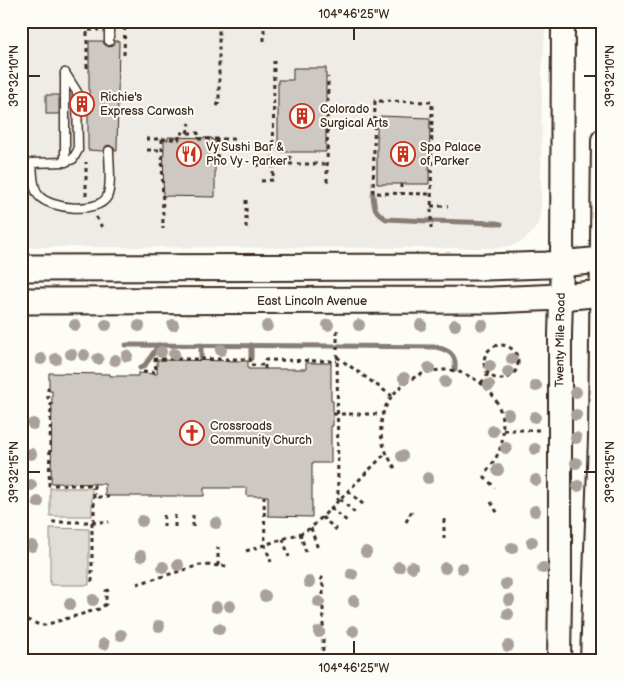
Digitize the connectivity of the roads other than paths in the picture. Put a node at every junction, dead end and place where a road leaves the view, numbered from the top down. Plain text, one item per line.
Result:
1 (109, 21) edge
2 (563, 21) edge
3 (109, 41) dead end
4 (603, 140) edge
5 (109, 151) dead end
6 (66, 162) junction
7 (602, 260) edge
8 (562, 264) junction
9 (21, 268) edge
10 (602, 293) edge
11 (561, 297) junction
12 (21, 301) edge
13 (559, 660) edge
14 (592, 660) edge

1 - 3 lane
2 - 8 main road, Twenty Mile Road
4 - 7 main road
5 - 6 lane
6 - 6 lane
7 - 8 main road
7 - 10 main road
8 - 9 main road
8 - 11 main road, Twenty Mile Road
10 - 11 main road, East Lincoln Avenue
10 - 14 main road
11 - 12 main road, East Lincoln Avenue
11 - 13 main road, Twenty Mile Road

